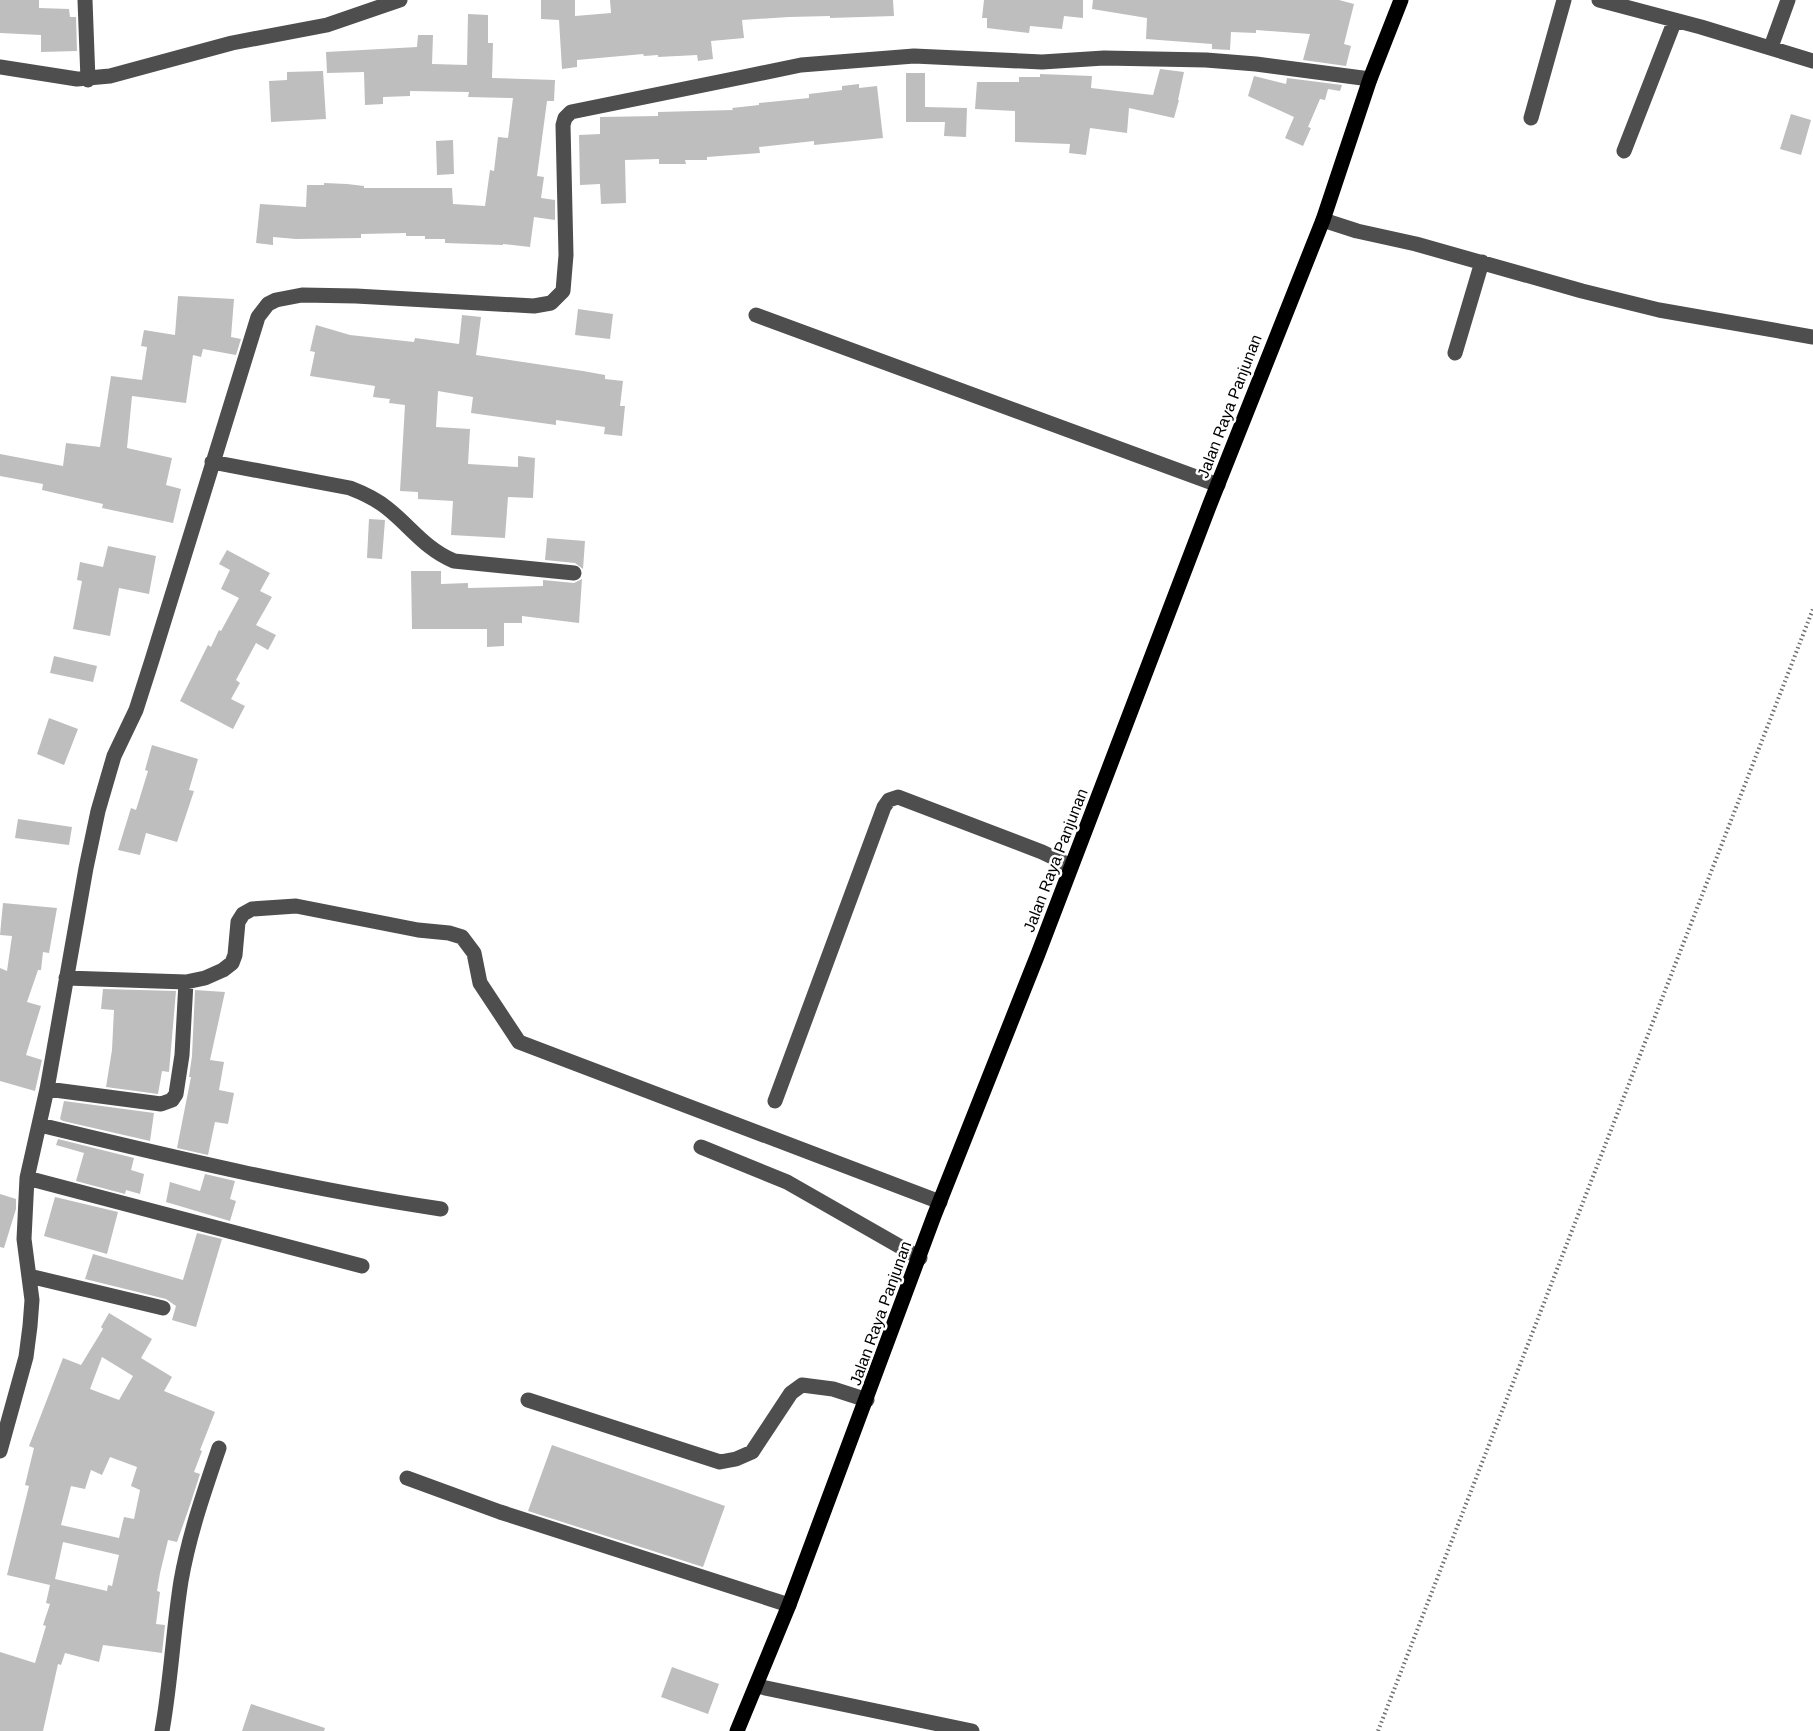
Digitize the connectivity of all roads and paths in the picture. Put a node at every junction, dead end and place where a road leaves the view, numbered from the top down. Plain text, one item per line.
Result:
1 (85, 0) edge
2 (400, 0) edge
3 (1401, 0) edge
4 (1564, 0) edge
5 (1599, 0) edge
6 (1788, 0) edge
7 (1675, 20) junction
8 (1771, 47) junction
9 (1813, 61) edge
10 (0, 67) edge
11 (1370, 79) junction
12 (88, 80) junction
13 (1531, 118) dead end
14 (1624, 151) dead end
15 (1330, 223) junction
16 (1482, 262) junction
17 (756, 315) dead end
18 (1813, 337) edge
19 (1455, 353) dead end
20 (212, 462) junction
21 (1218, 485) junction
22 (574, 573) dead end
23 (1813, 609) edge
24 (1071, 866) junction
25 (66, 978) junction
26 (186, 982) junction
27 (47, 1089) junction
28 (775, 1101) dead end
29 (40, 1125) junction
30 (701, 1147) dead end
31 (27, 1178) junction
32 (940, 1202) junction
33 (441, 1209) dead end
34 (920, 1258) junction
35 (362, 1266) dead end
36 (29, 1276) junction
37 (163, 1308) dead end
38 (528, 1400) dead end
39 (867, 1400) junction
40 (219, 1448) dead end
41 (0, 1451) edge
42 (407, 1478) dead end
43 (789, 1605) junction
44 (756, 1686) junction
45 (162, 1731) edge
46 (737, 1731) edge
47 (972, 1731) edge
48 (1378, 1731) edge

1 - 12 street
2 - 12 street
3 - 11 main road, Jalan Raya Panjunan
4 - 13 street
5 - 7 street
6 - 8 street
7 - 8 street
7 - 14 street
8 - 9 street
10 - 12 street
11 - 15 main road, Jalan Raya Panjunan
11 - 20 street
15 - 16 street
15 - 21 main road, Jalan Raya Panjunan
16 - 18 street
16 - 19 street
17 - 21 street
20 - 22 street
20 - 25 street
21 - 24 main road, Jalan Raya Panjunan
23 - 48 path
24 - 28 street
24 - 32 main road, Jalan Raya Panjunan
25 - 26 street
25 - 27 street
26 - 27 street
26 - 32 street
27 - 29 street
29 - 31 street
29 - 33 street
30 - 34 street
31 - 35 street
31 - 36 street
32 - 34 main road, Jalan Raya Panjunan
34 - 39 main road, Jalan Raya Panjunan
36 - 37 street
36 - 41 street
38 - 39 street
39 - 43 main road, Jalan Raya Panjunan
40 - 45 street
42 - 43 street
43 - 44 main road, Jalan Raya Panjunan
44 - 46 main road, Jalan Raya Panjunan
44 - 47 street

